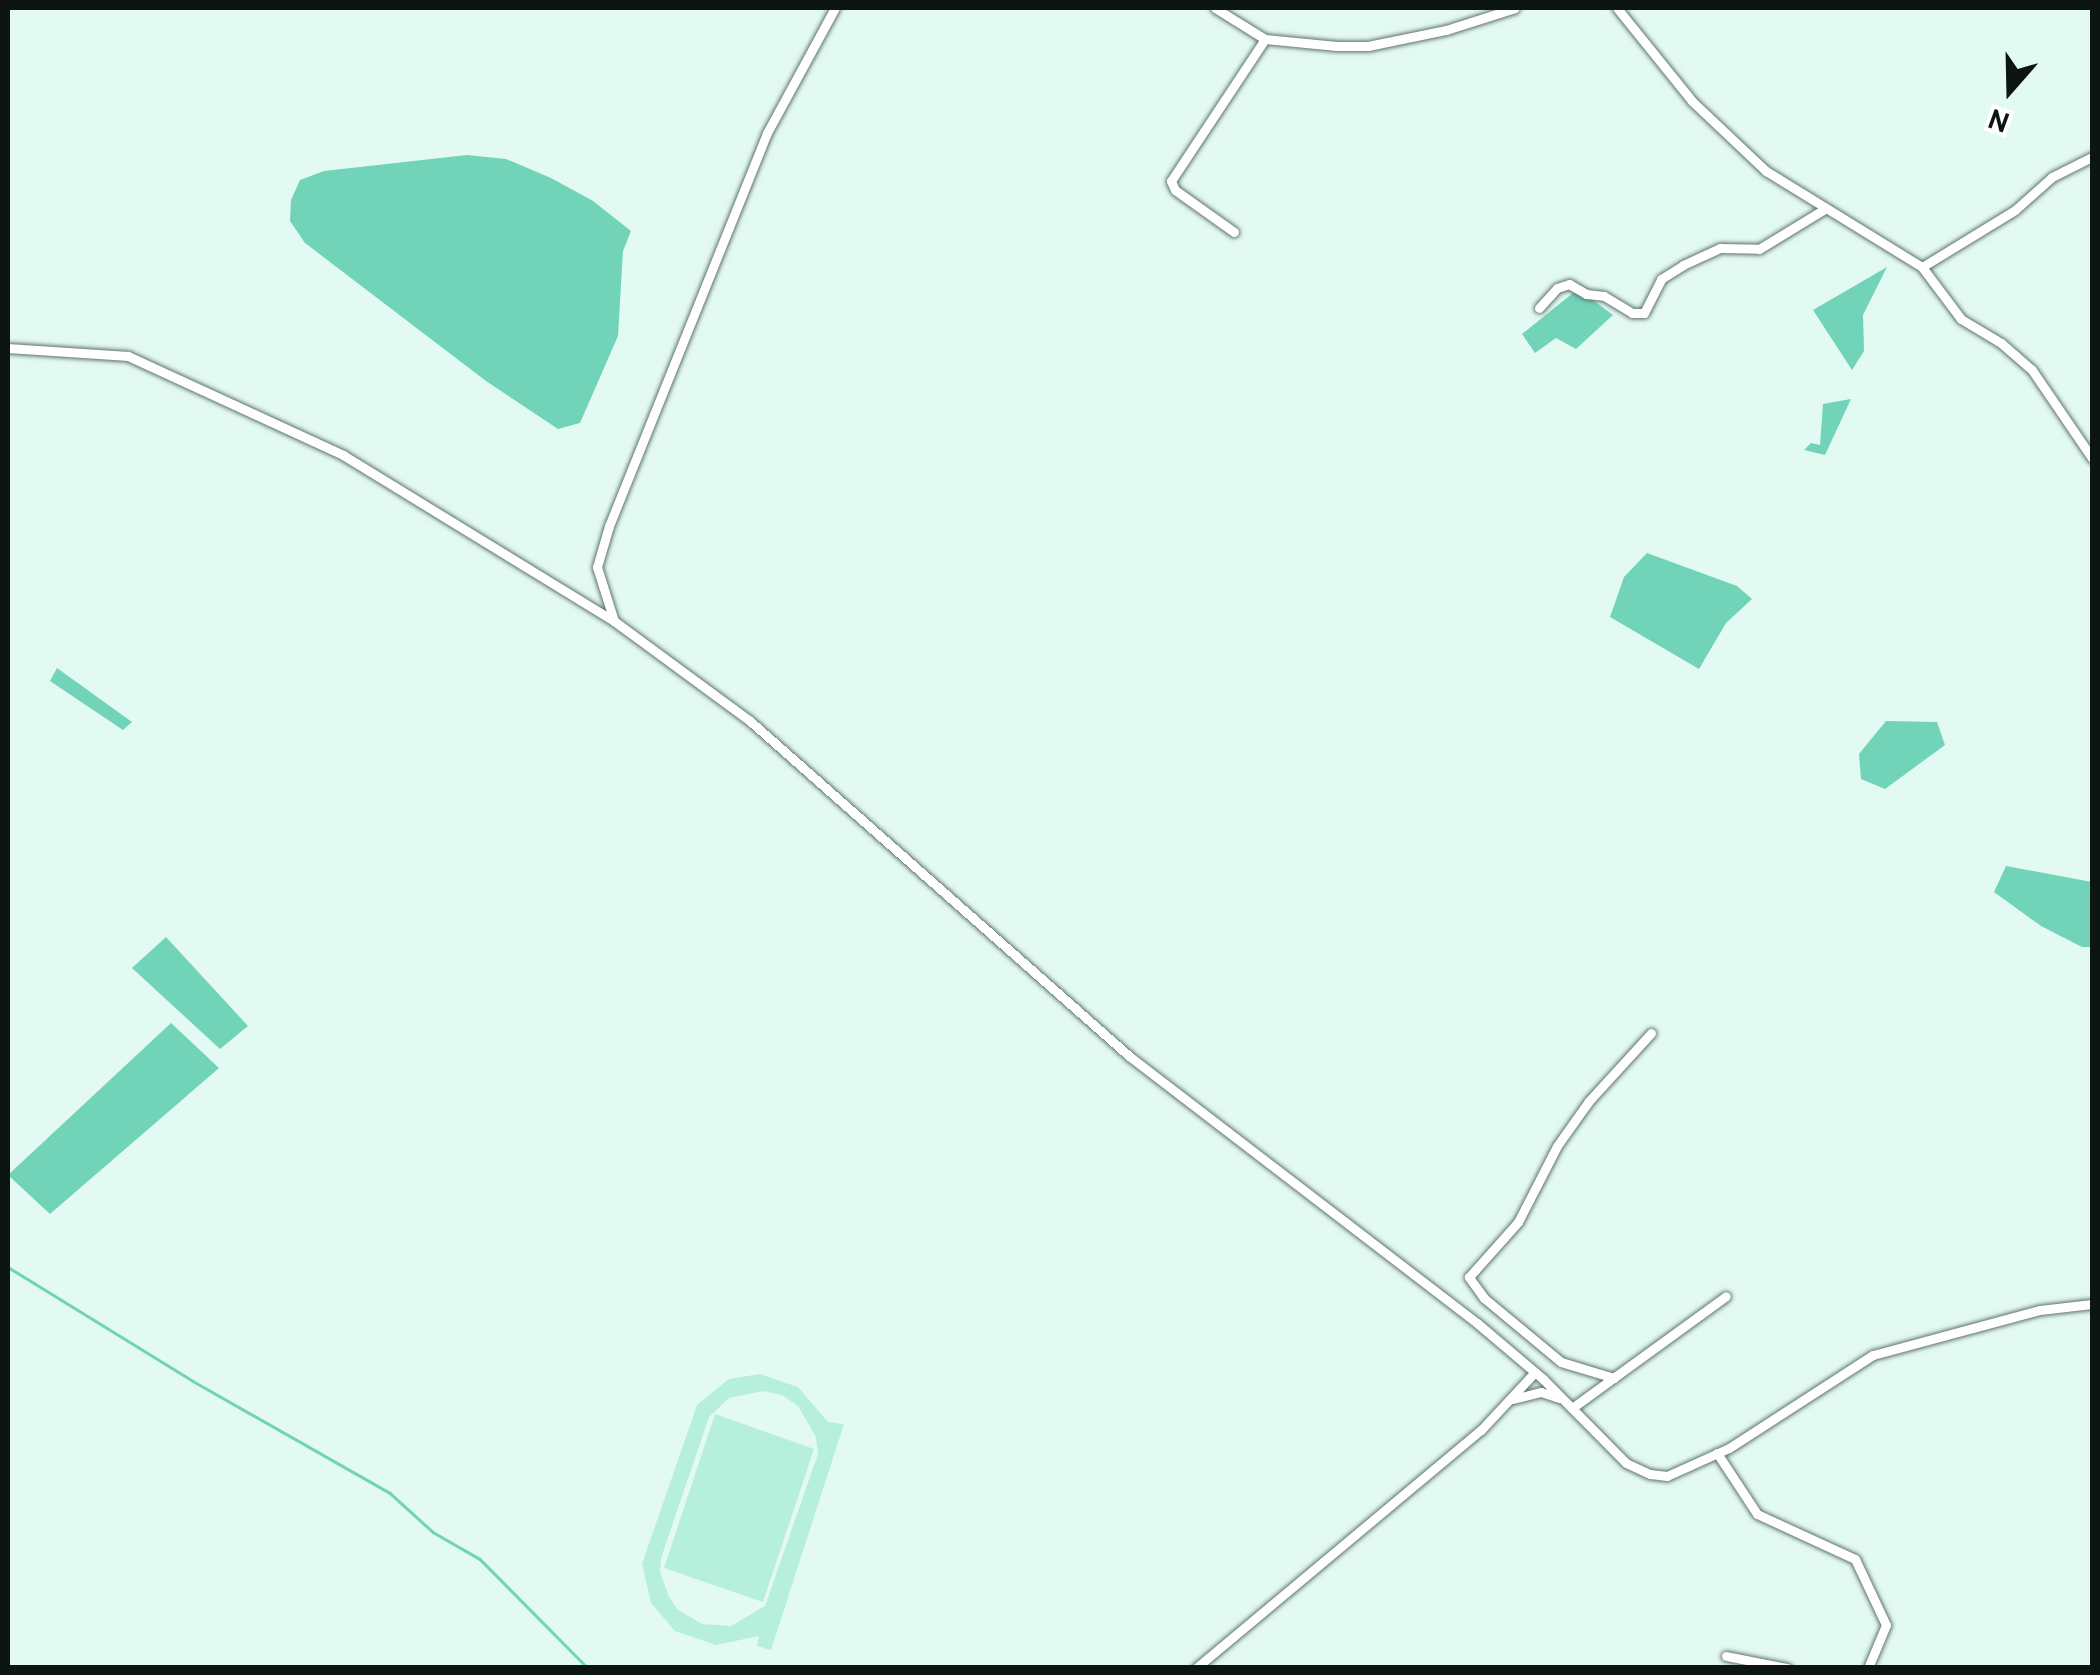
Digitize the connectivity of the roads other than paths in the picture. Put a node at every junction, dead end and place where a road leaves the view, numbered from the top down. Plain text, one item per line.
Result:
1 (835, 8) edge
2 (1216, 8) edge
3 (1515, 8) edge
4 (1618, 8) edge
5 (1265, 39) junction
6 (2092, 158) edge
7 (1823, 210) junction
8 (1234, 232) dead end
9 (1922, 267) junction
10 (1539, 308) dead end
11 (8, 348) edge
12 (2092, 458) edge
13 (614, 621) junction
14 (1651, 1033) dead end
15 (1726, 1296) dead end
16 (2092, 1304) edge
17 (1535, 1372) junction
18 (1614, 1378) junction
19 (1504, 1405) junction
20 (1569, 1405) junction
21 (1718, 1453) junction
22 (1726, 1656) dead end
23 (1196, 1668) edge
24 (1787, 1668) edge
25 (1868, 1668) edge

1 - 13 street
2 - 5 street
3 - 5 street
4 - 7 street
5 - 8 street
6 - 9 street
7 - 9 street
7 - 10 street
9 - 12 street
11 - 13 street
13 - 17 street
14 - 18 street
15 - 18 street
16 - 21 street
17 - 19 street
17 - 20 street
18 - 20 street
19 - 20 street
19 - 23 street
20 - 21 street
21 - 25 street
22 - 24 street

